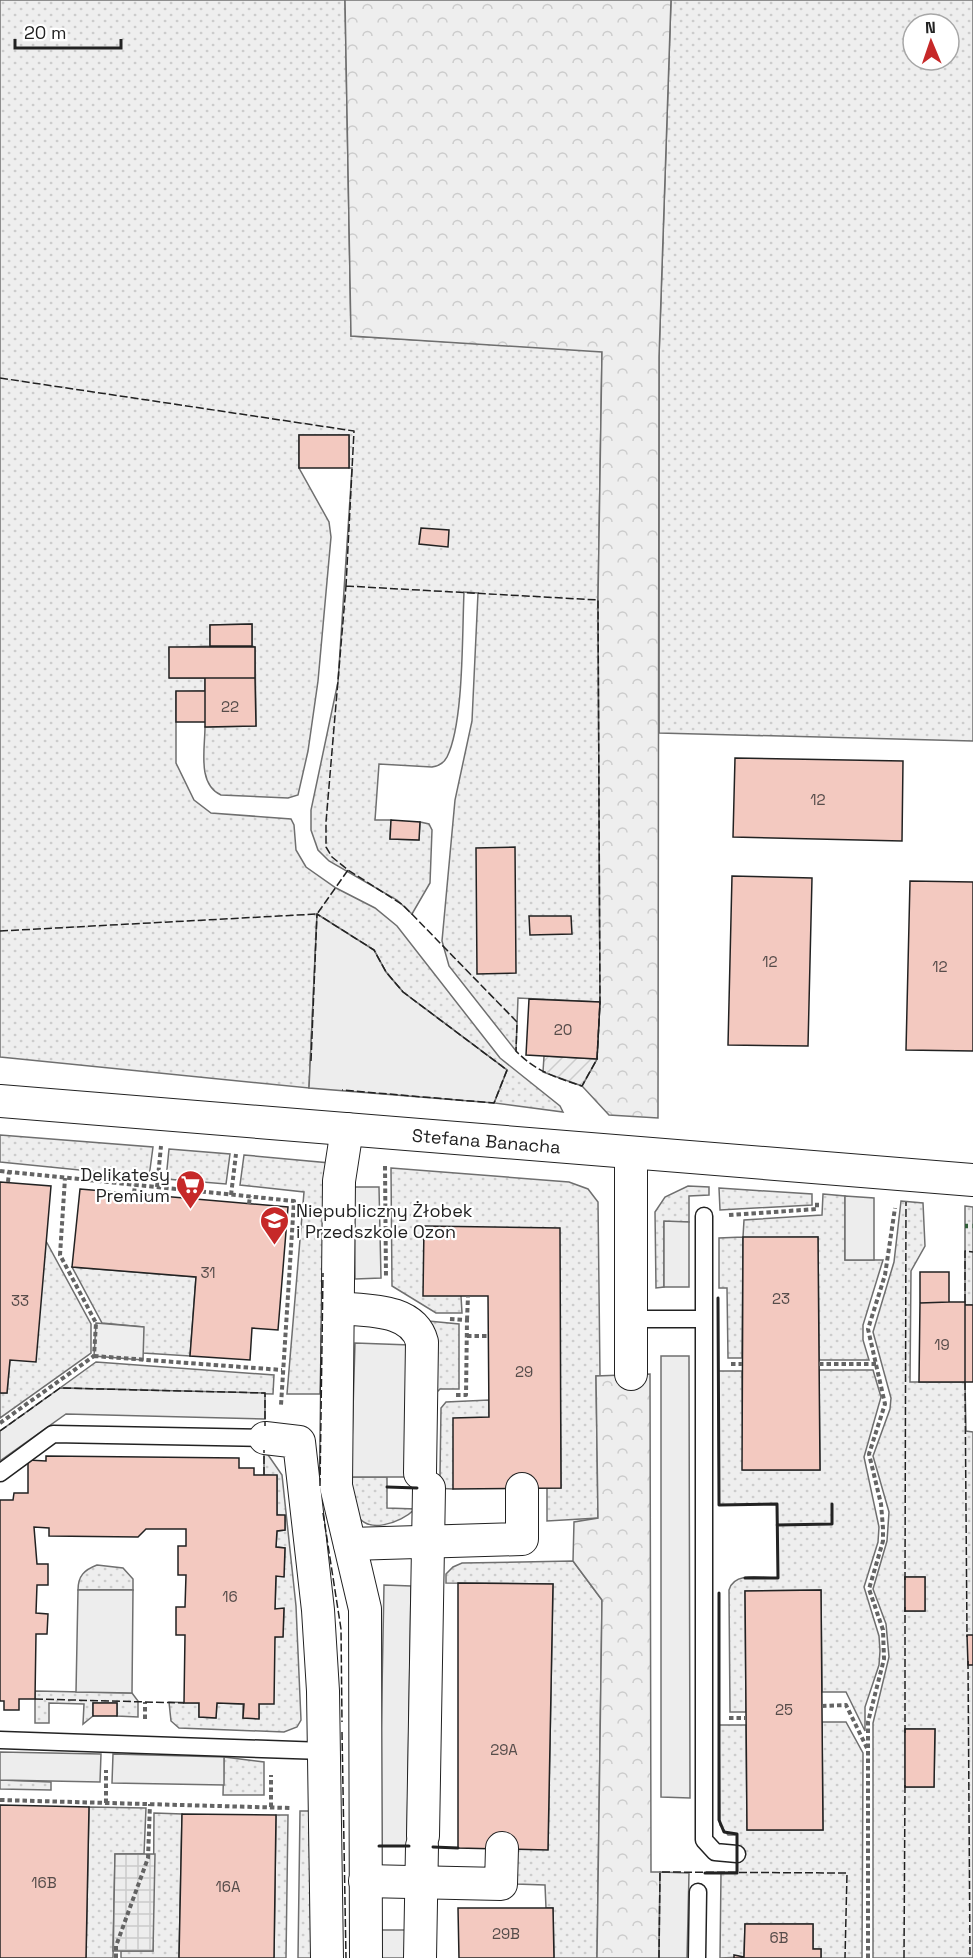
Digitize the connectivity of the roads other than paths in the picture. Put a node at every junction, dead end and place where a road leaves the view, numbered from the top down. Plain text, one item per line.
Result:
1 (0, 1101) edge
2 (347, 1129) junction
3 (631, 1153) junction
4 (973, 1180) edge
5 (704, 1216) road end
6 (338, 1308) junction
7 (631, 1319) junction
8 (704, 1319) junction
9 (631, 1374) dead end
10 (275, 1439) joint
11 (0, 1473) edge
12 (522, 1489) dead end
13 (429, 1541) junction
14 (350, 1544) junction
15 (0, 1740) edge
16 (324, 1751) junction
17 (501, 1848) dead end
18 (737, 1854) dead end
19 (365, 1881) junction
20 (421, 1882) junction
21 (698, 1892) dead end
22 (327, 1958) edge
23 (366, 1958) edge
24 (420, 1958) edge
25 (698, 1958) edge

1 - 2 street, Stefana Banacha
2 - 3 street, Stefana Banacha
2 - 6 street
3 - 4 street, Stefana Banacha
3 - 7 street
5 - 8 lane
6 - 13 street
6 - 14 street
7 - 8 lane
7 - 9 street
8 - 18 lane
10 - 11 lane
10 - 16 street
12 - 13 street
13 - 14 street
13 - 20 street
14 - 19 street
15 - 16 lane
16 - 22 street
17 - 20 street
19 - 20 street
19 - 23 street
20 - 24 street
21 - 25 lane

